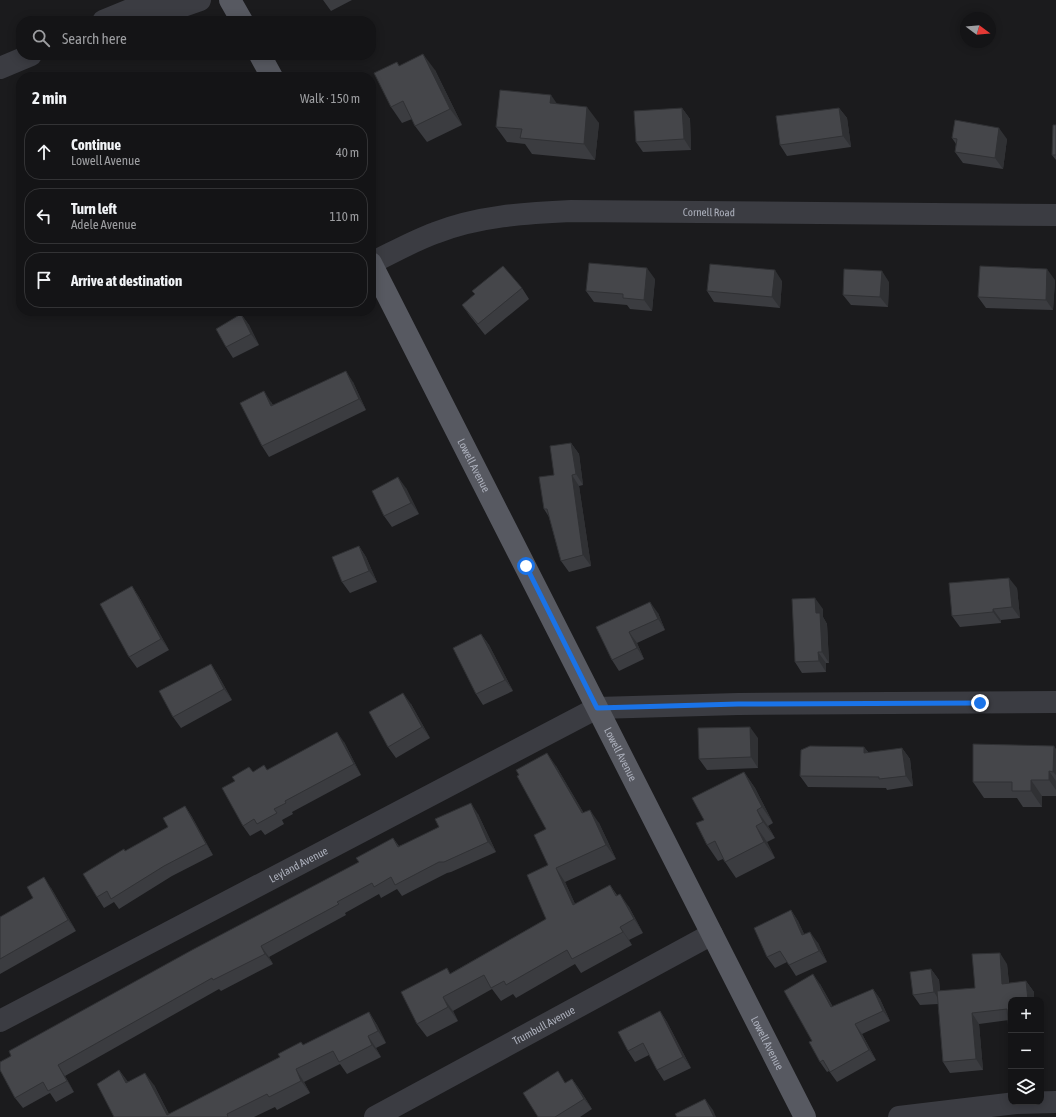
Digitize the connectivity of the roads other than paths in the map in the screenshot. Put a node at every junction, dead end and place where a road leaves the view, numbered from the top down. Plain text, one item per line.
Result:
1 (200, 0) edge
2 (230, 0) edge
3 (134, 4) edge
4 (112, 16) edge
5 (239, 16) edge
6 (20, 60) edge
7 (263, 60) edge
8 (0, 68) edge
9 (269, 72) edge
10 (1056, 215) edge
11 (376, 261) edge
12 (376, 273) edge
13 (1056, 702) edge
14 (597, 708) junction
15 (712, 934) junction
16 (0, 1021) edge
17 (1056, 1102) edge
18 (375, 1117) edge
19 (806, 1117) edge
20 (900, 1117) edge

1 - 3 street
2 - 5 main road
3 - 4 street
6 - 8 street
7 - 9 main road
10 - 11 street, Cornell Road
12 - 14 main road, Lowell Avenue
13 - 14 street
14 - 15 main road, Lowell Avenue
14 - 16 street, Leyland Avenue
15 - 18 street, Trumbull Avenue
15 - 19 main road, Lowell Avenue
17 - 20 street

